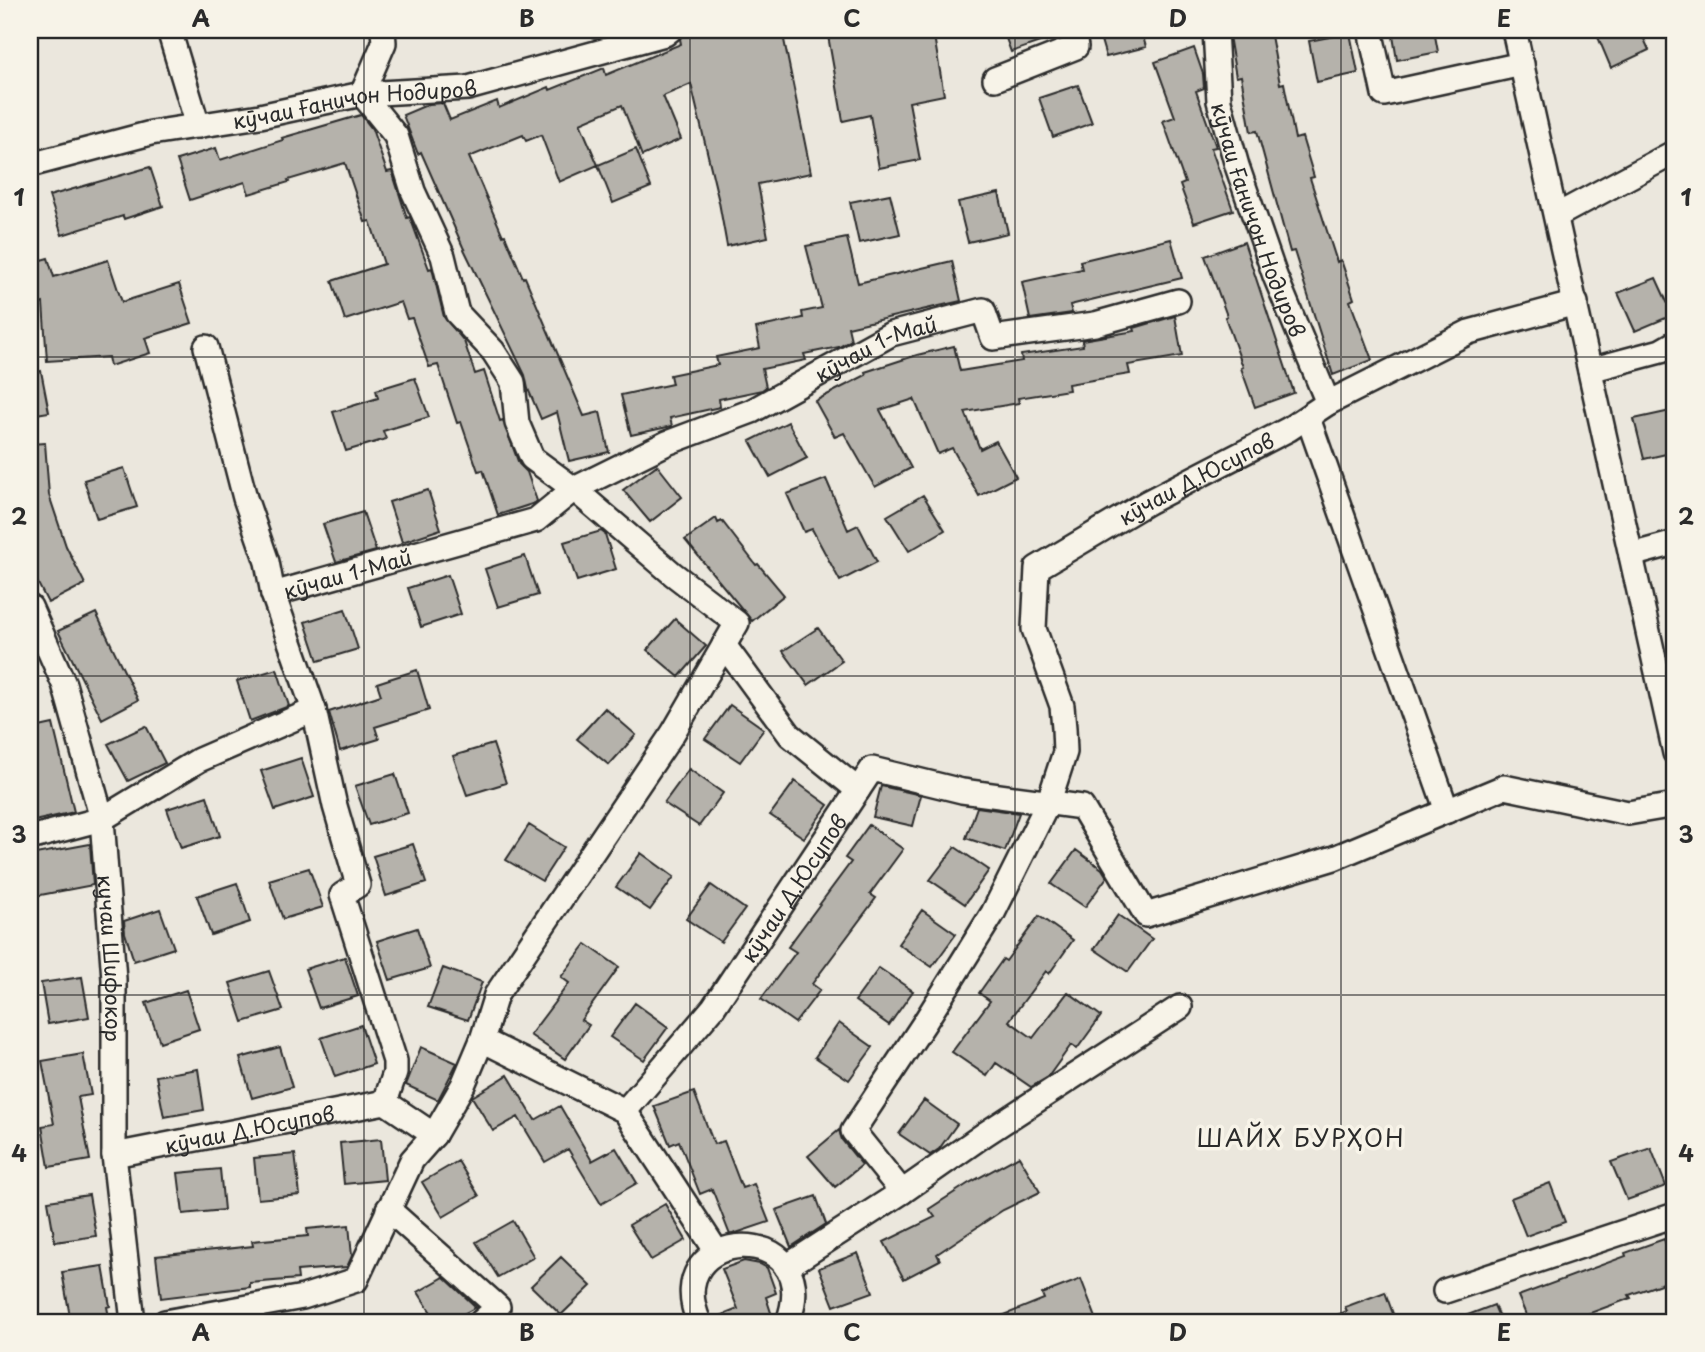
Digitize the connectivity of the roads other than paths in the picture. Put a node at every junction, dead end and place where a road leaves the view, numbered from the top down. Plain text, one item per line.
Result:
1 (169, 30) edge
2 (383, 30) edge
3 (670, 30) edge
4 (1073, 30) edge
5 (1217, 30) edge
6 (1370, 30) edge
7 (1517, 31) edge
8 (1521, 64) junction
9 (995, 79) dead end
10 (362, 93) junction
11 (198, 126) junction
12 (1675, 152) edge
13 (31, 164) edge
14 (1556, 216) junction
15 (1178, 301) dead end
16 (1576, 303) junction
17 (1675, 343) edge
18 (206, 347) dead end
19 (1590, 370) junction
20 (1328, 403) junction
21 (1308, 418) junction
22 (574, 489) junction
23 (1675, 543) edge
24 (1631, 555) junction
25 (273, 594) junction
26 (30, 607) edge
27 (724, 645) junction
28 (314, 710) junction
29 (1675, 753) edge
30 (858, 790) junction
31 (1049, 801) junction
32 (1675, 805) edge
33 (1447, 811) junction
34 (102, 819) junction
35 (30, 838) edge
36 (1180, 1007) dead end
37 (482, 1040) junction
38 (385, 1102) junction
39 (625, 1111) junction
40 (434, 1135) junction
41 (114, 1155) junction
42 (902, 1192) junction
43 (388, 1209) junction
44 (1675, 1215) edge
45 (717, 1252) junction
46 (786, 1267) junction
47 (1445, 1292) dead end
48 (133, 1322) edge
49 (165, 1322) edge
50 (481, 1322) edge
51 (699, 1322) edge
52 (788, 1322) edge

1 - 11 street
2 - 10 street
3 - 10 street, кӯчаи Ғаниҷон Нодиров
4 - 9 street
5 - 20 street, кӯчаи Ғаниҷон Нодиров
6 - 8 street
7 - 8 street
8 - 14 street
10 - 11 street, кӯчаи Ғаниҷон Нодиров
10 - 22 street
11 - 13 street, кӯчаи Ғаниҷон Нодиров
12 - 14 street
14 - 16 street
15 - 22 street, кӯчаи 1-Май
16 - 19 street
16 - 20 street, кӯчаи Д.Юсупов
17 - 19 street
18 - 25 street
19 - 24 street
20 - 21 street, кӯчаи Д.Юсупов
21 - 31 street, кӯчаи Д.Юсупов
21 - 33 street
22 - 25 street, кӯчаи 1-Май
22 - 27 street
23 - 24 street
24 - 29 street
25 - 28 street
26 - 34 street, кучаи Шифокор
27 - 30 street
27 - 37 street
28 - 34 street
28 - 38 street
30 - 31 street, кӯчаи Д.Юсупов
30 - 39 street, кӯчаи Д.Юсупов
31 - 33 street
31 - 42 street, кӯчаи Д.Юсупов
32 - 33 street
34 - 35 street
34 - 41 street, кучаи Шифокор
36 - 42 street
37 - 39 street
37 - 40 street
38 - 40 street
38 - 41 street, кӯчаи Д.Юсупов
39 - 45 street
40 - 43 street
41 - 48 street, кучаи Шифокор
42 - 46 street
43 - 49 street
43 - 50 street
44 - 47 street
45 - 46 street
45 - 51 street
46 - 52 street

